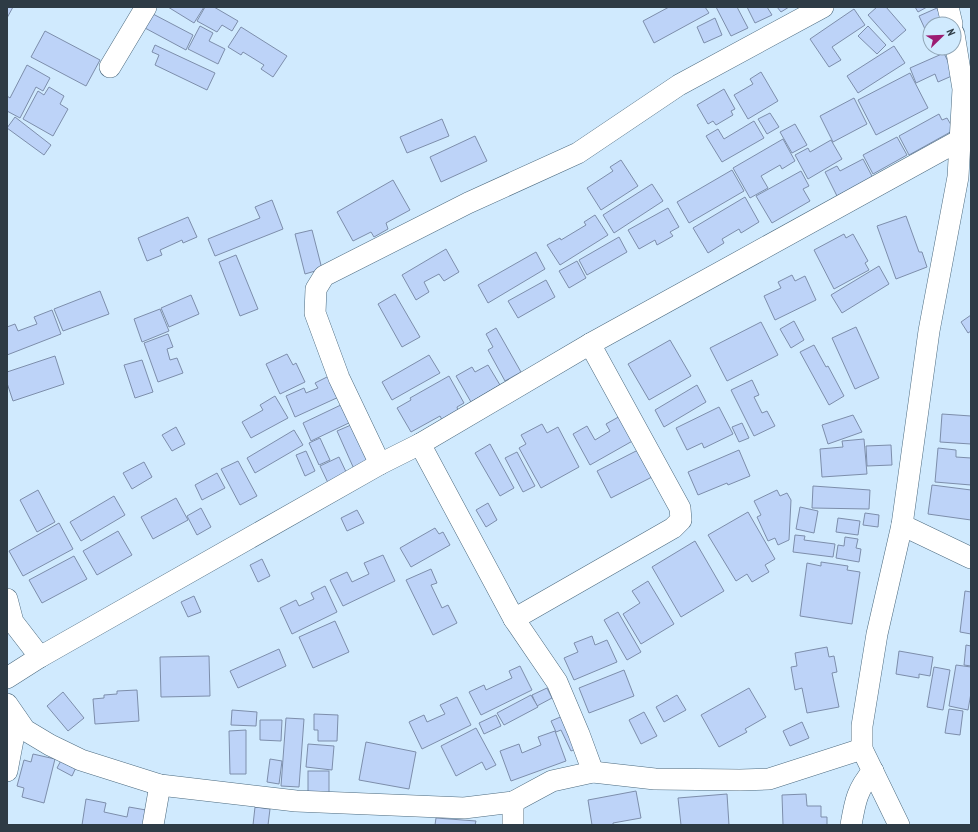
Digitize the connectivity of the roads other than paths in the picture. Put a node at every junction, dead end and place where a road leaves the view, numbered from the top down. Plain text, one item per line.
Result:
1 (146, 7) edge
2 (823, 7) edge
3 (959, 56) edge
4 (110, 68) dead end
5 (967, 88) edge
6 (960, 140) junction
7 (590, 344) junction
8 (420, 444) junction
9 (380, 464) junction
10 (902, 525) junction
11 (971, 558) edge
12 (7, 599) edge
13 (514, 619) junction
14 (40, 657) junction
15 (7, 678) edge
16 (12, 712) edge
17 (862, 749) junction
18 (7, 770) edge
19 (873, 771) junction
20 (593, 772) junction
21 (160, 785) junction
22 (513, 802) junction
23 (153, 825) edge
24 (513, 825) edge
25 (851, 825) edge
26 (900, 825) edge

1 - 4 street
2 - 9 street
3 - 5 street
5 - 6 street
6 - 7 street
6 - 10 street
7 - 8 street
7 - 13 street
8 - 9 street
8 - 13 street
9 - 14 street
10 - 11 street
10 - 17 street
12 - 14 street
13 - 20 street
14 - 15 street
16 - 18 street
16 - 21 street
17 - 19 street
17 - 20 street
19 - 25 street
19 - 26 street
20 - 22 street
21 - 22 street
21 - 23 street
22 - 24 street

